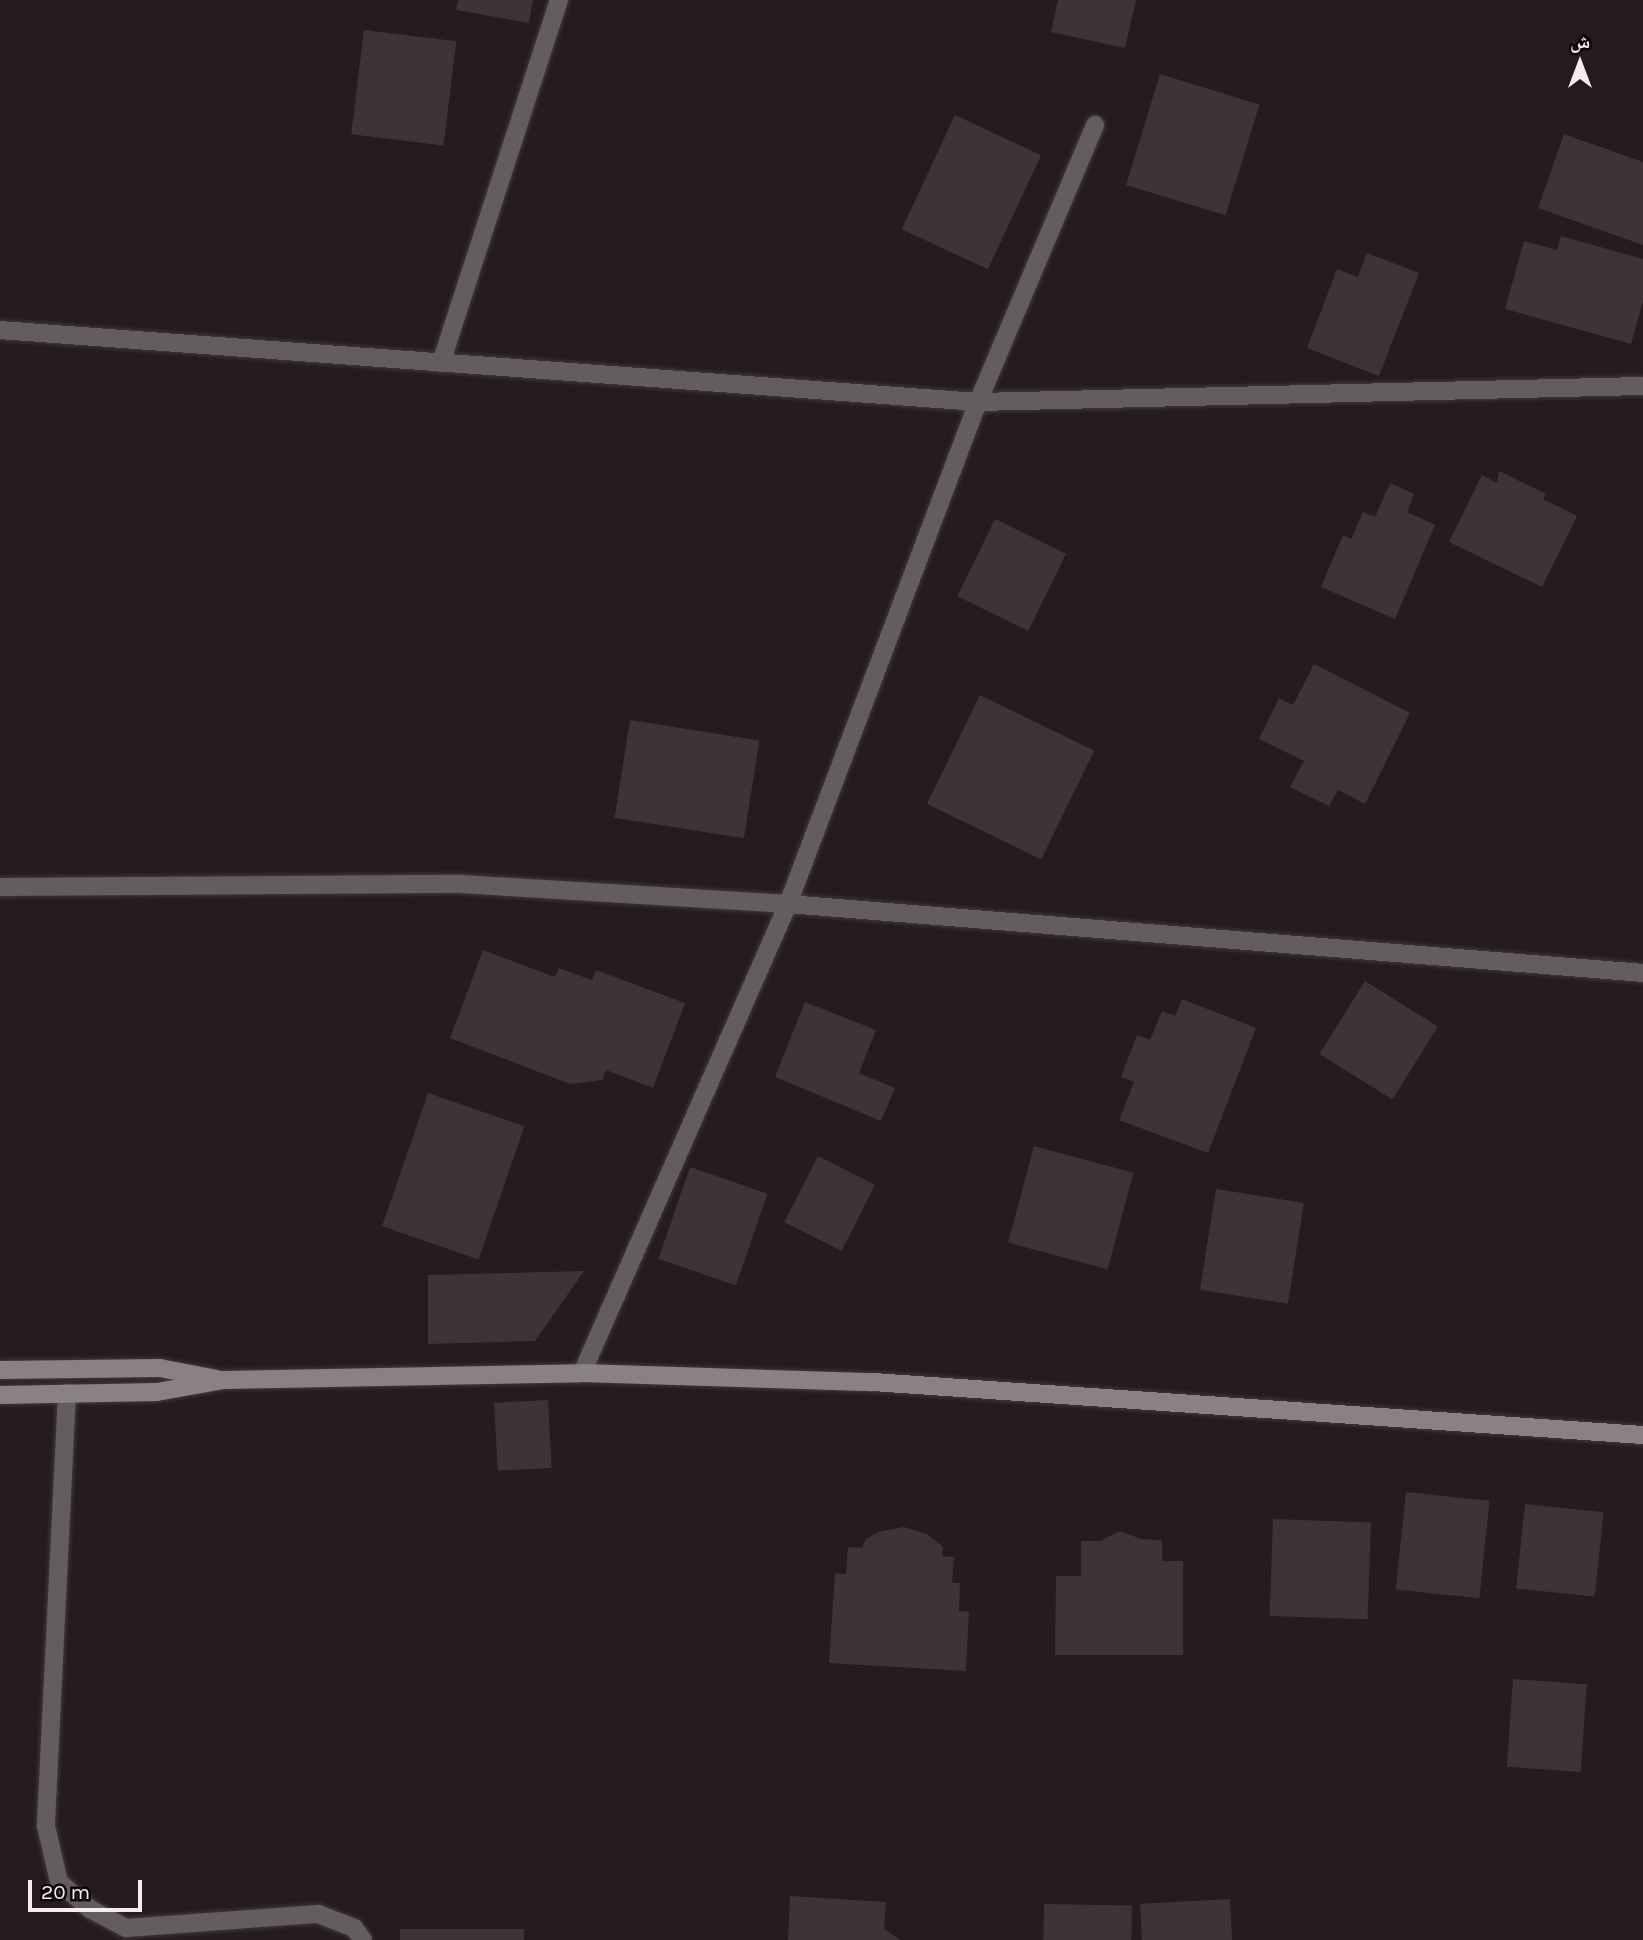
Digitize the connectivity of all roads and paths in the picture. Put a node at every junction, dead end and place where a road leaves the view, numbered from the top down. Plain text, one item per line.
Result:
1 (559, 0) edge
2 (1096, 125) dead end
3 (0, 330) edge
4 (441, 363) junction
5 (1643, 386) edge
6 (978, 402) junction
7 (0, 887) edge
8 (788, 904) junction
9 (1643, 973) edge
10 (0, 1370) edge
11 (582, 1373) junction
12 (224, 1380) junction
13 (67, 1393) junction
14 (0, 1395) edge
15 (1643, 1435) edge
16 (363, 1940) edge

1 - 4 street
2 - 6 street
3 - 4 street
4 - 6 street
5 - 6 street
6 - 8 street
7 - 8 street
8 - 9 street
8 - 11 street
10 - 12 street
11 - 12 street
11 - 15 street
12 - 13 street
13 - 14 street
13 - 16 street

